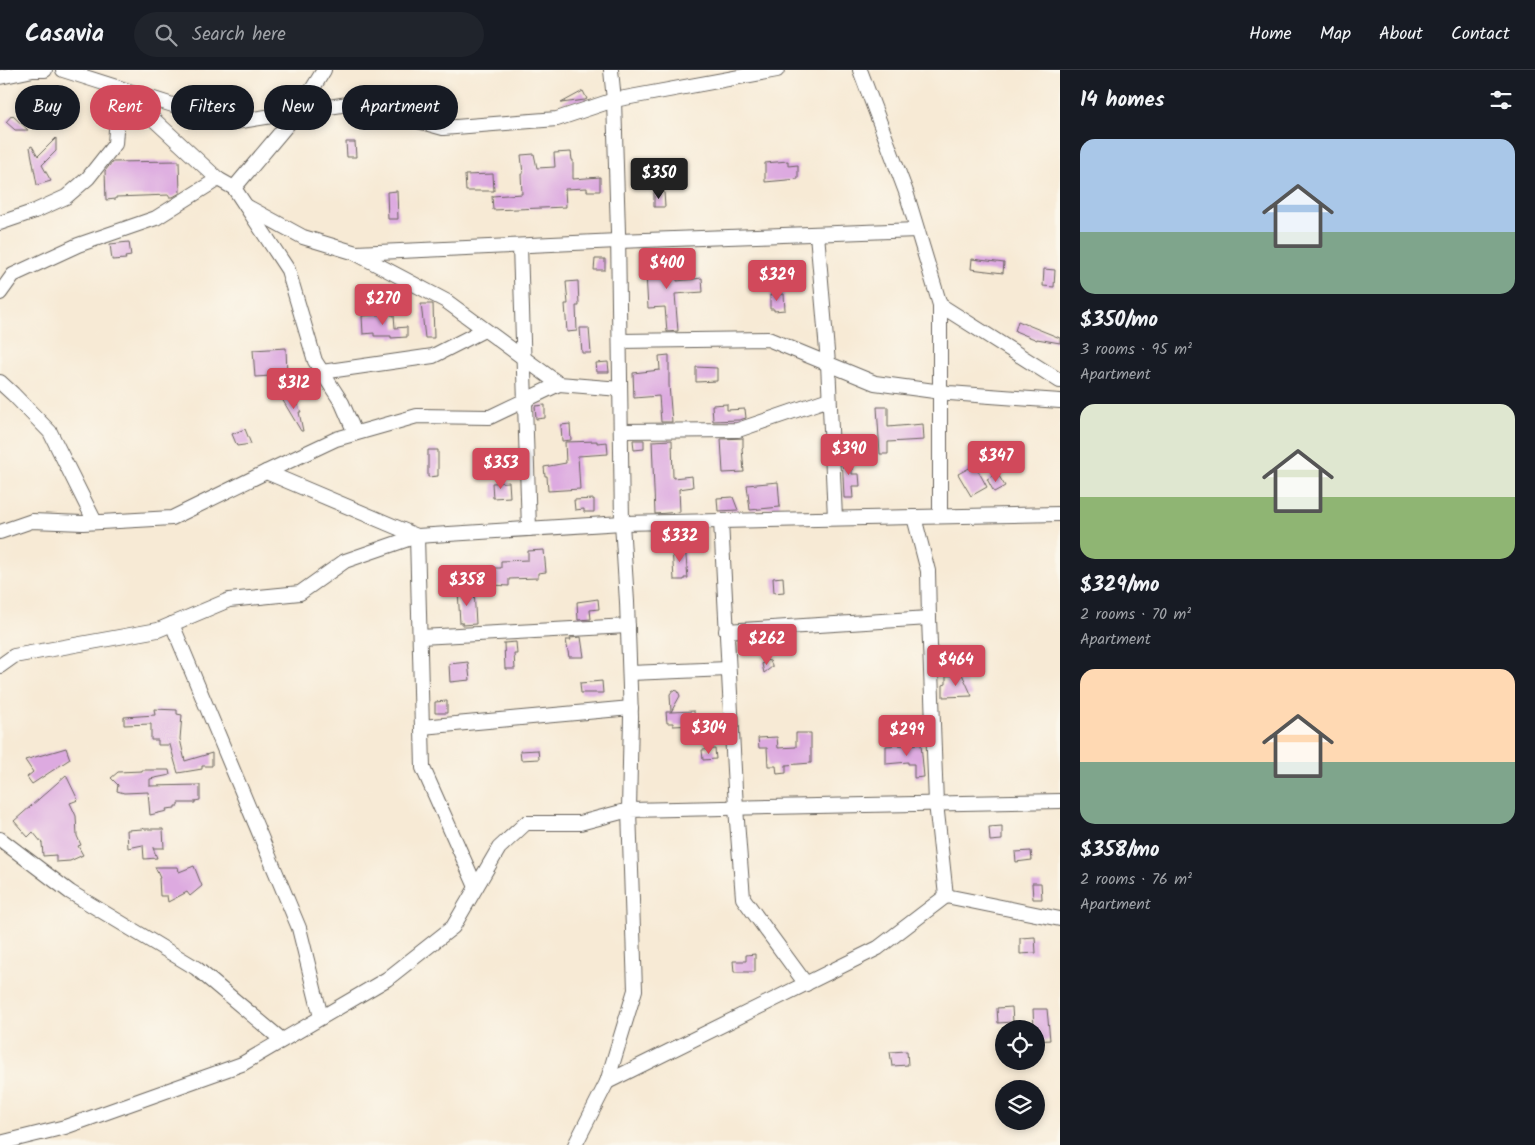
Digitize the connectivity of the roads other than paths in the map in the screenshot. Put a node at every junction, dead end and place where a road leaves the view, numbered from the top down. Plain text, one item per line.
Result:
1 (45, 70) edge
2 (62, 70) edge
3 (324, 70) edge
4 (611, 70) edge
5 (777, 70) edge
6 (860, 70) edge
7 (0, 77) edge
8 (110, 85) edge
9 (315, 85) edge
10 (614, 100) junction
11 (161, 101) edge
12 (332, 107) edge
13 (264, 117) edge
14 (161, 127) edge
15 (116, 130) edge
16 (283, 130) edge
17 (218, 180) junction
18 (234, 188) junction
19 (246, 206) junction
20 (0, 223) edge
21 (917, 230) junction
22 (817, 234) junction
23 (618, 241) junction
24 (520, 246) junction
25 (356, 253) junction
26 (0, 293) edge
27 (940, 305) junction
28 (484, 330) junction
29 (620, 341) junction
30 (523, 358) junction
31 (828, 363) junction
32 (322, 372) junction
33 (1060, 381) edge
34 (0, 382) edge
35 (559, 384) junction
36 (620, 389) junction
37 (940, 392) junction
38 (829, 399) junction
39 (525, 401) junction
40 (1060, 401) edge
41 (621, 430) junction
42 (355, 434) junction
43 (266, 472) junction
44 (1060, 514) edge
45 (940, 516) junction
46 (914, 517) junction
47 (835, 518) junction
48 (720, 521) junction
49 (95, 522) junction
50 (622, 523) junction
51 (529, 529) junction
52 (0, 532) edge
53 (417, 536) junction
54 (929, 618) junction
55 (172, 624) junction
56 (628, 626) junction
57 (726, 631) junction
58 (420, 637) junction
59 (0, 666) edge
60 (728, 669) junction
61 (630, 674) junction
62 (630, 708) junction
63 (422, 727) junction
64 (1060, 801) edge
65 (936, 804) junction
66 (736, 808) junction
67 (629, 810) junction
68 (0, 839) edge
69 (476, 887) junction
70 (946, 896) junction
71 (1060, 918) edge
72 (806, 984) junction
73 (321, 1017) junction
74 (282, 1040) junction
75 (607, 1082) junction
76 (0, 1143) edge
77 (575, 1145) edge

1 - 7 street
2 - 8 street
3 - 9 street
4 - 10 street
5 - 10 street
6 - 21 street
10 - 12 street
10 - 23 street
11 - 13 street
14 - 17 street
15 - 20 street
16 - 18 street
17 - 18 street
17 - 26 street
18 - 19 street
19 - 25 street
19 - 32 street
21 - 22 street
21 - 27 street
22 - 23 street
22 - 31 street
23 - 24 street
23 - 29 street
24 - 25 street
24 - 30 street
25 - 28 street
27 - 33 street
27 - 37 street
28 - 30 street
28 - 32 street
29 - 31 street
29 - 36 street
30 - 35 street
30 - 39 street
31 - 37 street
31 - 38 street
32 - 42 street
34 - 49 street
35 - 36 street
35 - 39 street
36 - 41 street
37 - 40 street
37 - 45 street
38 - 41 street
38 - 47 street
39 - 42 street
39 - 51 street
41 - 50 street
42 - 43 street
43 - 49 street
43 - 53 street
44 - 45 street
45 - 46 street
46 - 47 street
46 - 54 street
47 - 48 street
48 - 50 street
48 - 57 street
49 - 52 street
50 - 51 street
50 - 56 street
51 - 53 street
53 - 55 street
53 - 58 street
54 - 57 street
54 - 65 street
55 - 59 street
55 - 73 street
56 - 58 street
56 - 61 street
57 - 60 street
58 - 63 street
60 - 61 street
60 - 66 street
61 - 62 street
62 - 63 street
62 - 67 street
63 - 69 street
64 - 65 street
65 - 66 street
65 - 70 street
66 - 67 street
66 - 72 street
67 - 69 street
67 - 75 street
68 - 74 street
69 - 73 street
70 - 71 street
70 - 72 street
72 - 75 street
73 - 74 street
74 - 76 street
75 - 77 street

